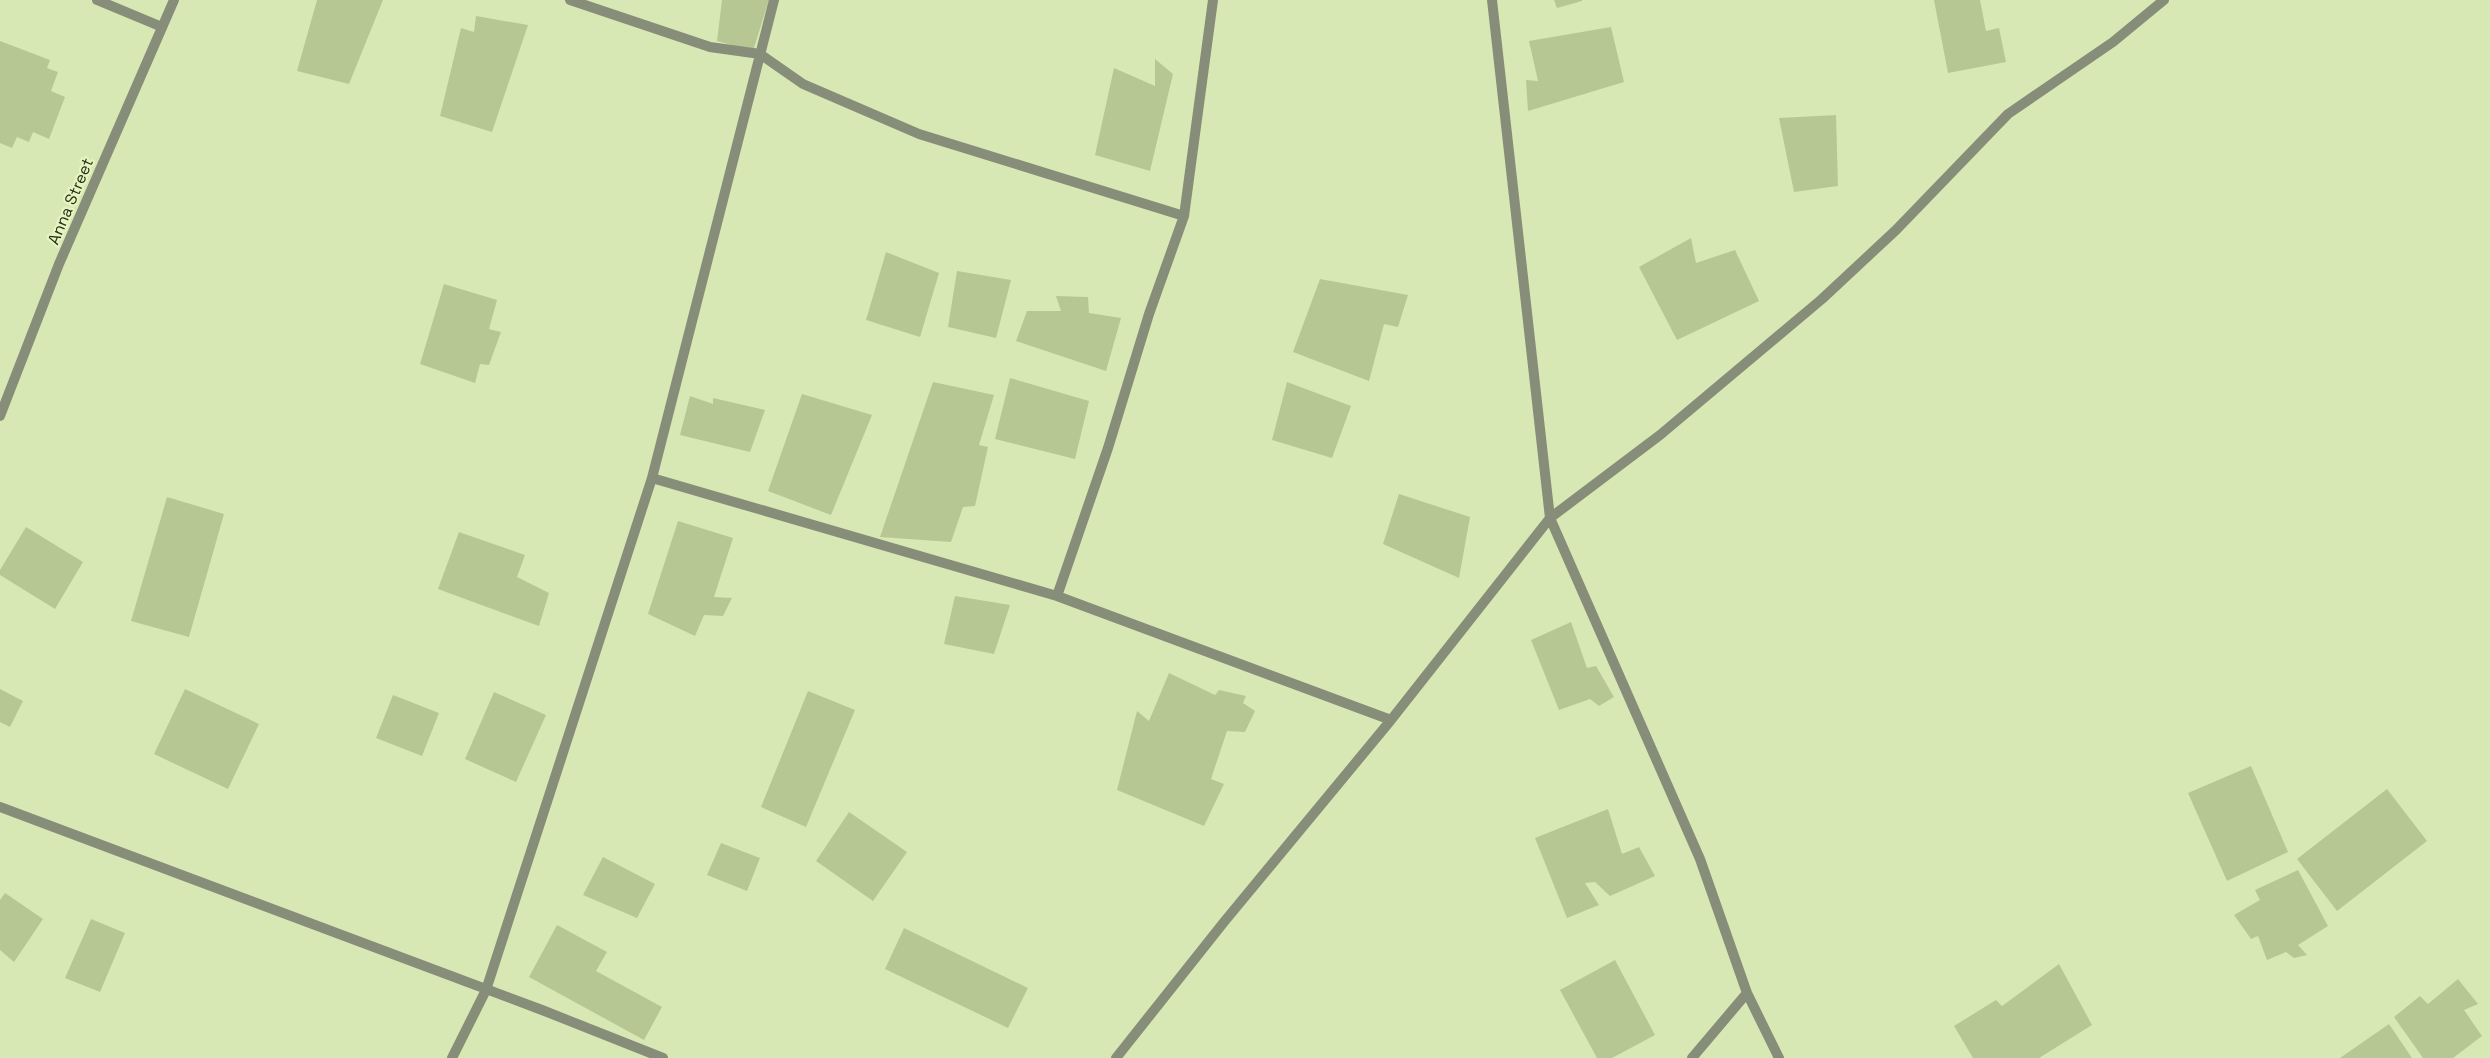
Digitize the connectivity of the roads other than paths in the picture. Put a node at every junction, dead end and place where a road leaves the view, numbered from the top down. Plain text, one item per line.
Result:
1 (97, 0) edge
2 (174, 0) edge
3 (570, 0) edge
4 (774, 0) edge
5 (1213, 0) edge
6 (1492, 0) edge
7 (2164, 0) edge
8 (162, 27) junction
9 (760, 54) junction
10 (1184, 216) junction
11 (0, 416) edge
12 (652, 478) junction
13 (1550, 518) junction
14 (1057, 596) junction
15 (1391, 720) junction
16 (0, 807) edge
17 (486, 990) junction
18 (1747, 993) junction
19 (452, 1058) edge
20 (663, 1058) edge
21 (1116, 1058) edge
22 (1692, 1058) edge
23 (1779, 1058) edge

1 - 8 street
2 - 8 street, Anna Street
3 - 9 street
4 - 9 street
5 - 10 street
6 - 13 street
7 - 13 street
8 - 11 street, Anna Street
9 - 10 street
9 - 12 street
10 - 14 street
12 - 14 street
12 - 17 street
13 - 15 street
13 - 18 street
14 - 15 street
15 - 21 street
16 - 17 street
17 - 19 street
17 - 20 street
18 - 22 street
18 - 23 street

